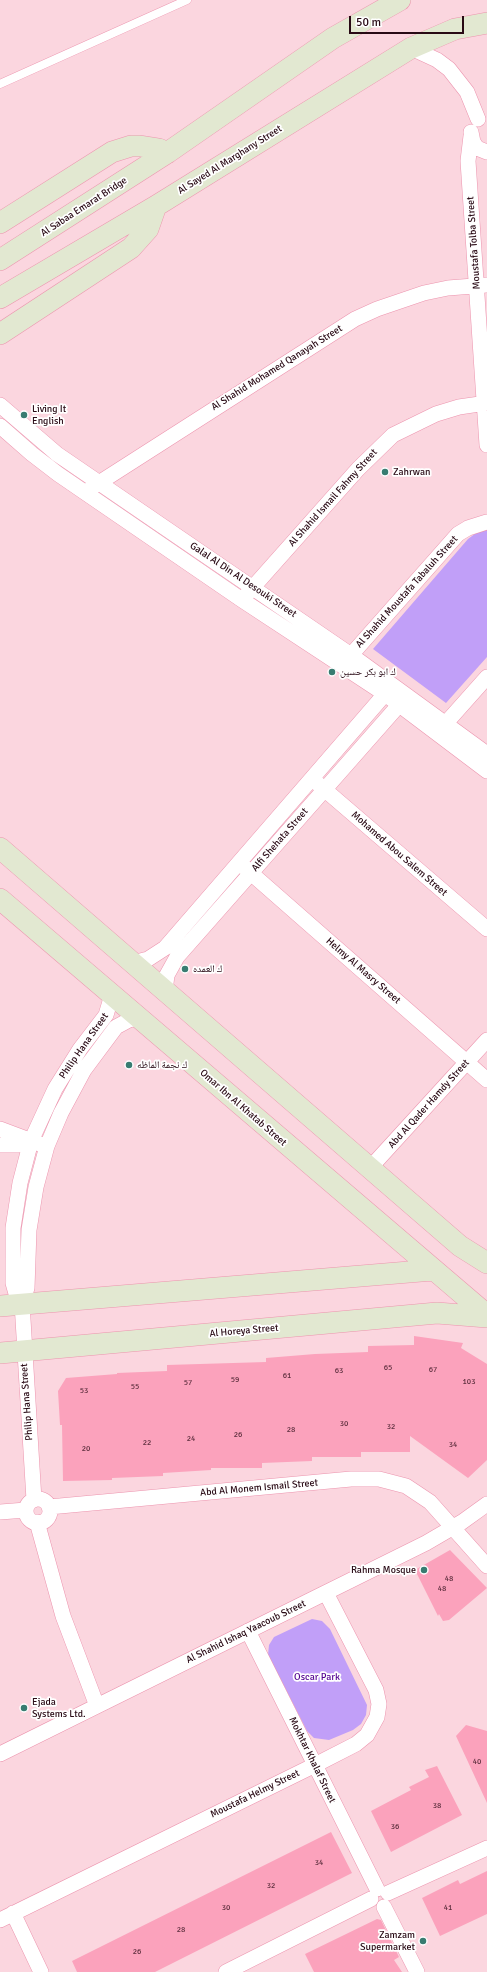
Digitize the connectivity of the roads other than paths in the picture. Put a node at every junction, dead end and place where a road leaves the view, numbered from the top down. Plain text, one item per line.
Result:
1 (187, 0) edge
2 (400, 0) edge
3 (487, 23) edge
4 (411, 48) junction
5 (0, 84) edge
6 (482, 117) edge
7 (471, 136) junction
8 (487, 152) edge
9 (167, 153) junction
10 (156, 206) junction
11 (0, 223) edge
12 (0, 260) edge
13 (482, 285) edge
14 (0, 298) edge
15 (0, 334) edge
16 (486, 403) edge
17 (0, 405) edge
18 (0, 426) edge
19 (487, 445) edge
20 (98, 482) junction
21 (85, 492) junction
22 (487, 522) edge
23 (253, 587) junction
24 (242, 600) junction
25 (351, 654) junction
26 (487, 677) edge
27 (389, 689) junction
28 (403, 699) junction
29 (446, 723) junction
30 (487, 754) edge
31 (487, 771) edge
32 (312, 778) junction
33 (324, 789) junction
34 (0, 848) edge
35 (239, 862) junction
36 (251, 873) junction
37 (0, 900) edge
38 (487, 929) edge
39 (133, 963) junction
40 (165, 991) junction
41 (112, 995) junction
42 (138, 1018) junction
43 (487, 1040) edge
44 (466, 1063) junction
45 (487, 1080) edge
46 (0, 1129) edge
47 (31, 1141) junction
48 (0, 1145) edge
49 (47, 1146) junction
50 (370, 1168) junction
51 (487, 1262) edge
52 (433, 1270) junction
53 (22, 1303) junction
54 (0, 1306) edge
55 (487, 1316) edge
56 (24, 1352) junction
57 (0, 1354) edge
58 (487, 1504) edge
59 (30, 1505) junction
60 (49, 1507) junction
61 (0, 1512) edge
62 (37, 1522) junction
63 (453, 1527) junction
64 (487, 1566) edge
65 (326, 1593) junction
66 (248, 1631) junction
67 (97, 1706) junction
68 (0, 1754) edge
69 (315, 1765) junction
70 (487, 1848) edge
71 (380, 1897) junction
72 (6, 1917) edge
73 (41, 1972) edge
74 (226, 1972) edge
75 (417, 1972) edge

1 - 5 lane
2 - 9 street
3 - 4 street, Al Sayed Al Marghany Street
4 - 6 street
4 - 10 street, Al Sayed Al Marghany Street
6 - 7 street, Moustafa Tolba Street
7 - 8 street
7 - 13 street, Moustafa Tolba Street
9 - 11 street
9 - 12 street, Al Sabaa Emarat Bridge
10 - 14 street
10 - 15 street
13 - 16 street, Moustafa Tolba Street
13 - 20 street, Al Shahid Mohamed Qanayah Street
16 - 19 street, Moustafa Tolba Street
16 - 23 street, Al Shahid Ismail Fahmy Street
17 - 20 street, Galal Al Din Al Desouki Street
18 - 21 street, Galal Al Din Al Desouki Street
20 - 21 street, Al Shahid Mohamed Qanayah Street
20 - 23 street, Galal Al Din Al Desouki Street
21 - 24 street, Galal Al Din Al Desouki Street
22 - 25 street, Al Shahid Moustafa Tabaluh Street
23 - 24 street, Al Shahid Ismail Fahmy Street
23 - 25 street, Galal Al Din Al Desouki Street
24 - 27 street, Galal Al Din Al Desouki Street
25 - 27 street, Galal Al Din Al Desouki Street
26 - 29 street
27 - 28 street, Galal Al Din Al Desouki Street
27 - 32 street, Alfi Shehata Street
28 - 29 street, Galal Al Din Al Desouki Street
28 - 31 street, Galal Al Din Al Desouki Street
28 - 33 street, Alfi Shehata Street
29 - 30 street, Galal Al Din Al Desouki Street
32 - 33 street, Mohamed Abou Salem Street
32 - 35 street, Alfi Shehata Street
33 - 36 street, Alfi Shehata Street
33 - 38 street, Mohamed Abou Salem Street
34 - 39 street
35 - 36 street, Helmy Al Masry Street
35 - 39 street, Alfi Shehata Street
36 - 40 street, Alfi Shehata Street
36 - 44 street, Helmy Al Masry Street
37 - 41 street, Omar Ibn Al Khatab Street
39 - 40 street
40 - 50 street
41 - 42 street, Omar Ibn Al Khatab Street
41 - 47 street, Philip Hana Street
42 - 49 street, Philip Hana Street
42 - 52 street, Omar Ibn Al Khatab Street
43 - 44 street, Abd Al Qader Hamdy Street
44 - 45 street, Helmy Al Masry Street
44 - 50 street, Abd Al Qader Hamdy Street
46 - 47 street
47 - 48 street
47 - 49 street
47 - 53 street, Philip Hana Street
49 - 53 street, Philip Hana Street
50 - 51 street
52 - 53 street
52 - 55 street, Omar Ibn Al Khatab Street
53 - 54 street
53 - 56 street, Philip Hana Street
55 - 56 street, Al Horeya Street
56 - 57 street, Al Horeya Street
56 - 59 street, Philip Hana Street
58 - 63 street, Al Shahid Ishaq Yaacoub Street
59 - 60 street
59 - 61 street
59 - 62 street
60 - 62 street
60 - 63 street, Abd Al Monem Ismail Street
62 - 67 street
63 - 64 street, Abd Al Monem Ismail Street
63 - 65 street, Al Shahid Ishaq Yaacoub Street
65 - 66 street, Al Shahid Ishaq Yaacoub Street
65 - 69 street, Moustafa Helmy Street
66 - 67 street, Al Shahid Ishaq Yaacoub Street
66 - 69 street, Mokhtar Khalaf Street
67 - 68 street, Al Shahid Ishaq Yaacoub Street
69 - 71 street, Mokhtar Khalaf Street
69 - 72 street, Moustafa Helmy Street
70 - 71 street
71 - 74 street
71 - 75 street, Mokhtar Khalaf Street
72 - 73 street

